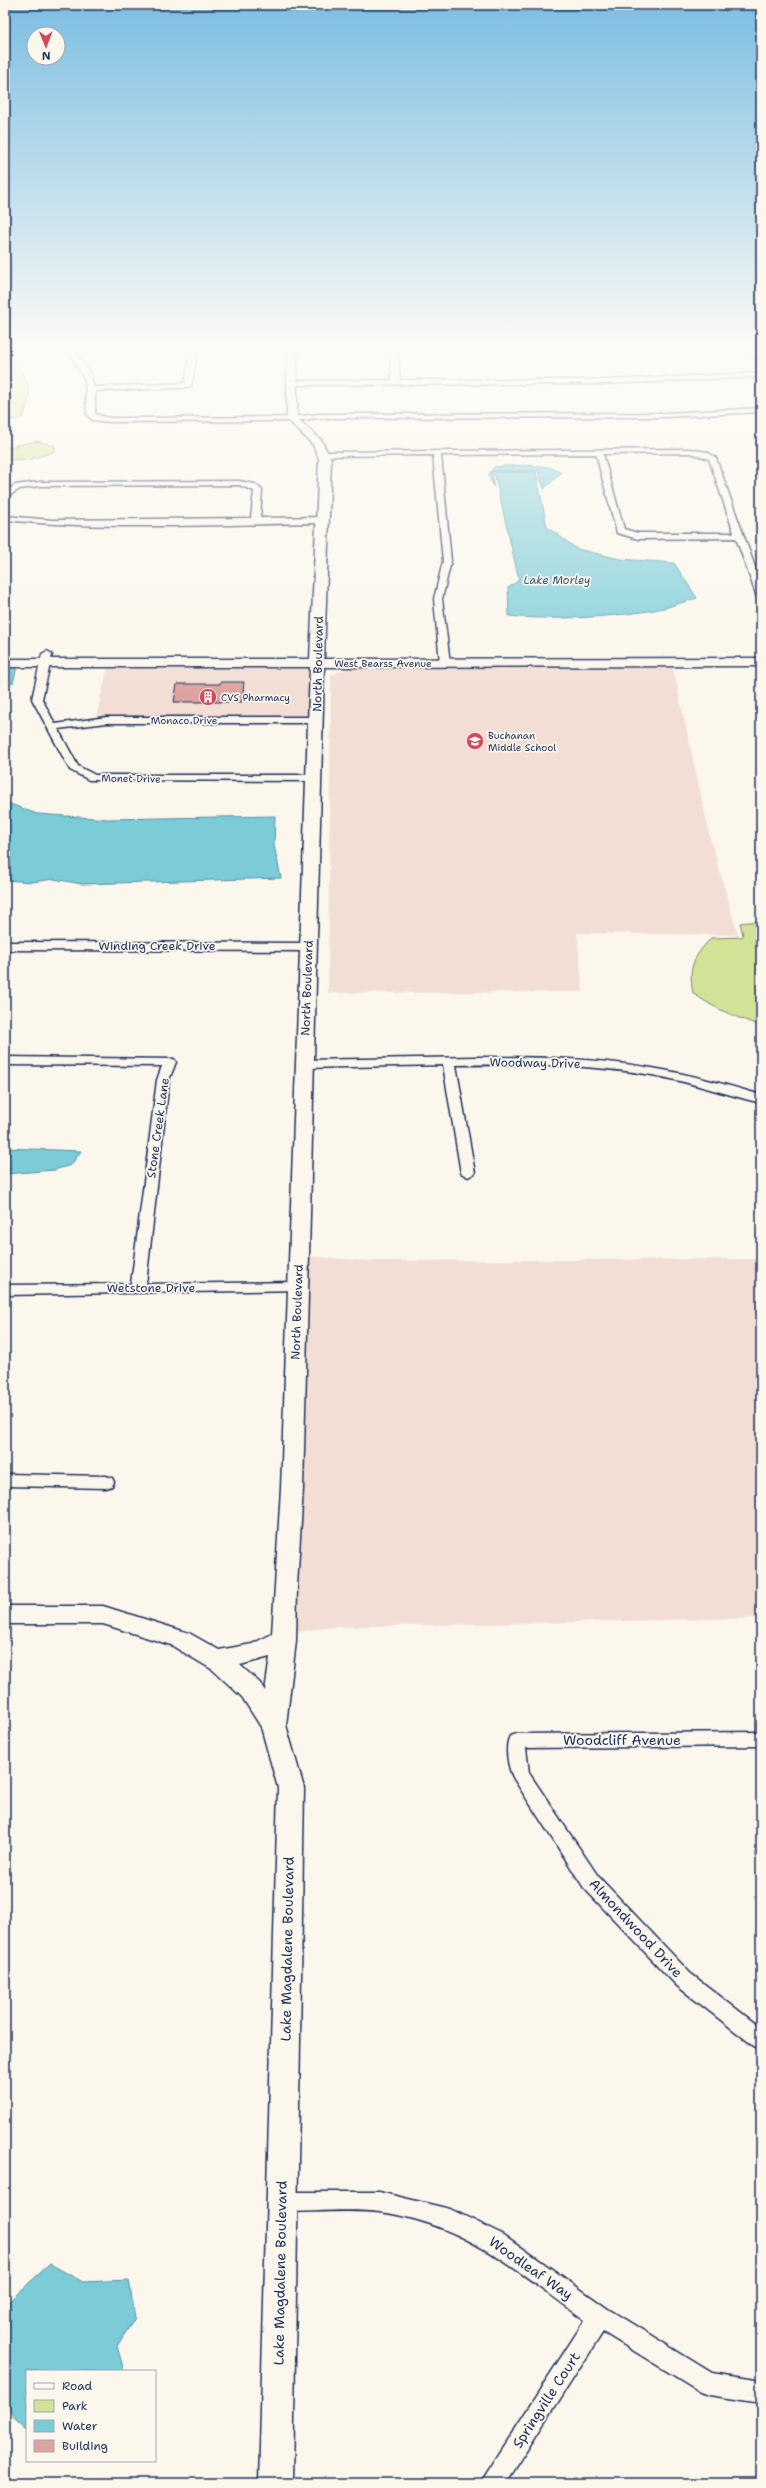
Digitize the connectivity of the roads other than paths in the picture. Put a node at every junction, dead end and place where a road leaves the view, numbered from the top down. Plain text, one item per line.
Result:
1 (325, 467) edge
2 (439, 467) edge
3 (603, 467) edge
4 (715, 467) edge
5 (5, 496) edge
6 (5, 518) edge
7 (324, 520) junction
8 (255, 522) junction
9 (739, 535) junction
10 (761, 596) edge
11 (761, 653) edge
12 (5, 654) edge
13 (47, 658) junction
14 (317, 658) junction
15 (633, 658) junction
16 (444, 659) junction
17 (5, 662) edge
18 (761, 662) edge
19 (317, 720) junction
20 (52, 727) junction
21 (315, 778) junction
22 (5, 946) edge
23 (308, 947) junction
24 (5, 1061) edge
25 (449, 1062) junction
26 (304, 1064) junction
27 (761, 1099) edge
28 (468, 1173) dead end
29 (297, 1287) junction
30 (138, 1288) junction
31 (5, 1290) edge
32 (5, 1480) edge
33 (106, 1482) dead end
34 (5, 1615) edge
35 (284, 1639) junction
36 (216, 1660) junction
37 (273, 1725) junction
38 (761, 1739) edge
39 (520, 1774) joint
40 (761, 2040) edge
41 (282, 2202) junction
42 (600, 2317) junction
43 (761, 2392) edge
44 (276, 2483) edge
45 (492, 2483) edge

1 - 7 street, North Boulevard
2 - 16 street
3 - 9 street
4 - 9 street
5 - 8 street
6 - 8 street
7 - 8 street
7 - 14 street, North Boulevard
9 - 10 street
11 - 15 street, West Bearss Avenue
12 - 13 street, West Bearss Avenue
13 - 14 street, West Bearss Avenue
13 - 17 street, West Bearss Avenue
13 - 20 street, Monet Drive
14 - 16 street, West Bearss Avenue
14 - 19 street, North Boulevard
15 - 16 street, West Bearss Avenue
15 - 18 street, West Bearss Avenue
19 - 20 street, Monaco Drive
19 - 21 street, North Boulevard
20 - 21 street, Monet Drive
21 - 23 street, North Boulevard
22 - 23 street, Winding Creek Drive
23 - 26 street, North Boulevard
24 - 30 street, Stone Creek Lane
25 - 26 street, Woodway Drive
25 - 27 street, Woodway Drive
25 - 28 street
26 - 29 street, North Boulevard
29 - 30 street, Wetstone Drive
29 - 35 street, North Boulevard
30 - 31 street, Wetstone Drive
32 - 33 street
34 - 36 street, Lake Magdalene Boulevard
35 - 36 street
35 - 37 street, North Boulevard
36 - 37 street, Lake Magdalene Boulevard
37 - 41 street, Lake Magdalene Boulevard
38 - 39 street, Woodcliff Avenue
39 - 40 street, Almondwood Drive
41 - 42 street, Woodleaf Way
41 - 44 street, Lake Magdalene Boulevard
42 - 43 street, Woodleaf Way
42 - 45 street, Springville Court

